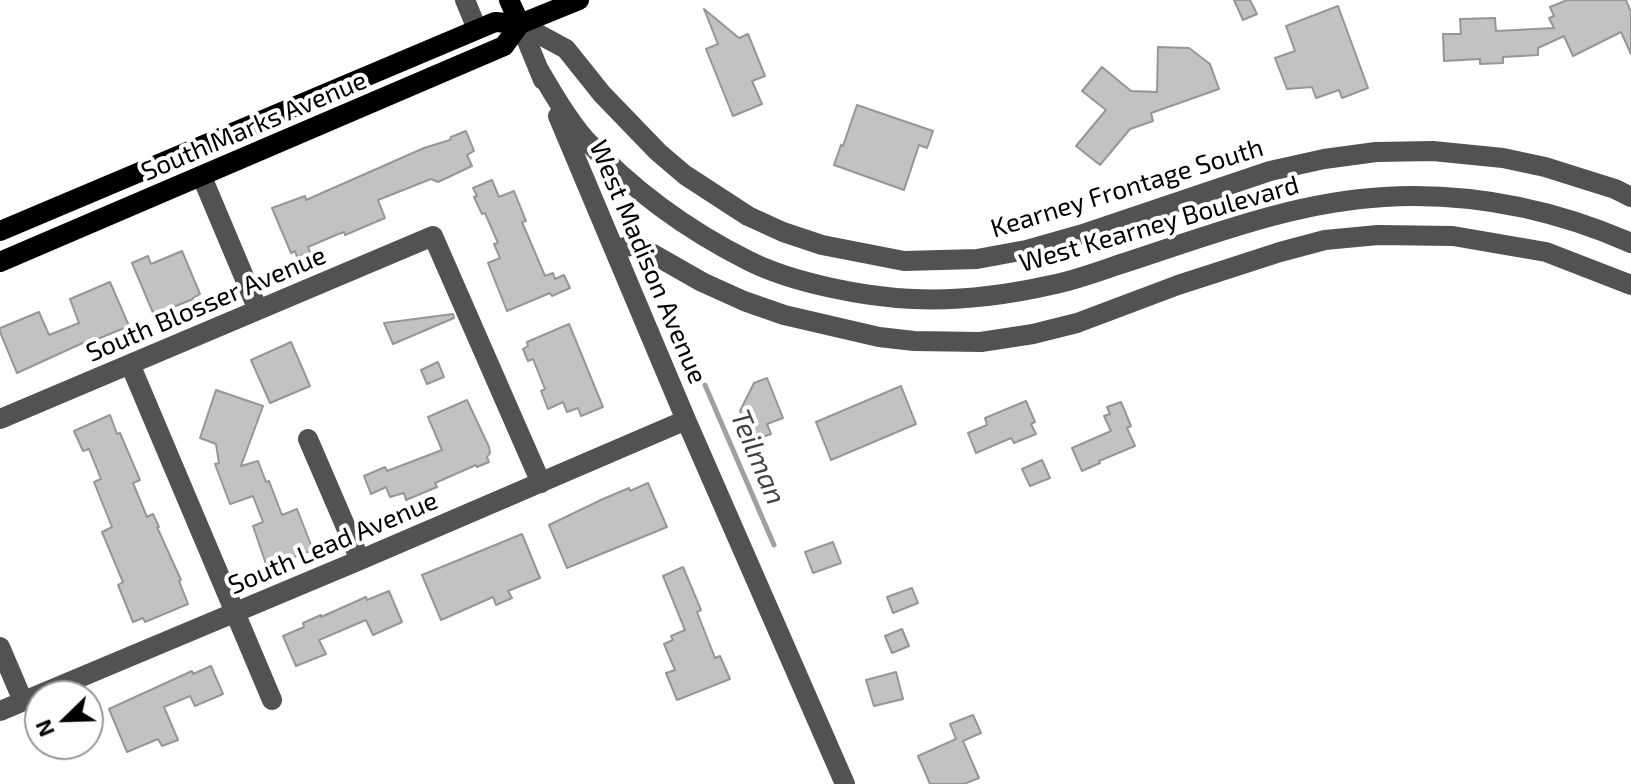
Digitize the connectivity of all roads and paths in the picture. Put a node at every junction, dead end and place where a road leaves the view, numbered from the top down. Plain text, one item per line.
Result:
1 (465, 0) edge
2 (509, 0) edge
3 (579, 0) edge
4 (552, 5) edge
5 (520, 24) junction
6 (477, 29) junction
7 (538, 68) junction
8 (202, 177) junction
9 (1631, 197) edge
10 (0, 231) edge
11 (1631, 243) edge
12 (614, 249) junction
13 (0, 262) edge
14 (1631, 285) edge
15 (258, 310) junction
16 (130, 364) junction
17 (0, 419) edge
18 (686, 420) junction
19 (308, 439) dead end
20 (541, 483) junction
21 (360, 560) junction
22 (236, 612) junction
23 (0, 647) edge
24 (272, 700) dead end
25 (23, 701) junction
26 (0, 711) edge
27 (845, 784) edge

1 - 6 street
2 - 5 main road
3 - 4 main road, South Marks Avenue
4 - 5 main road, South Marks Avenue
5 - 6 main road, South Marks Avenue
5 - 7 street, West Madison Avenue
5 - 8 main road, South Marks Avenue
5 - 9 street, Kearney Frontage South
6 - 10 main road, South Marks Avenue
7 - 11 street, West Kearney Boulevard
7 - 12 street, West Madison Avenue
8 - 13 main road, South Marks Avenue
8 - 15 street
12 - 14 street
12 - 18 street, West Madison Avenue
15 - 16 street, South Blosser Avenue
15 - 20 street, South Blosser Avenue
16 - 17 street, South Blosser Avenue
16 - 22 street
18 - 20 street, South Lead Avenue
18 - 27 street, West Madison Avenue
19 - 21 street
20 - 21 street, South Lead Avenue
21 - 22 street, South Lead Avenue
22 - 24 street
22 - 25 street, South Lead Avenue
23 - 25 street
25 - 26 street, South Lead Avenue

